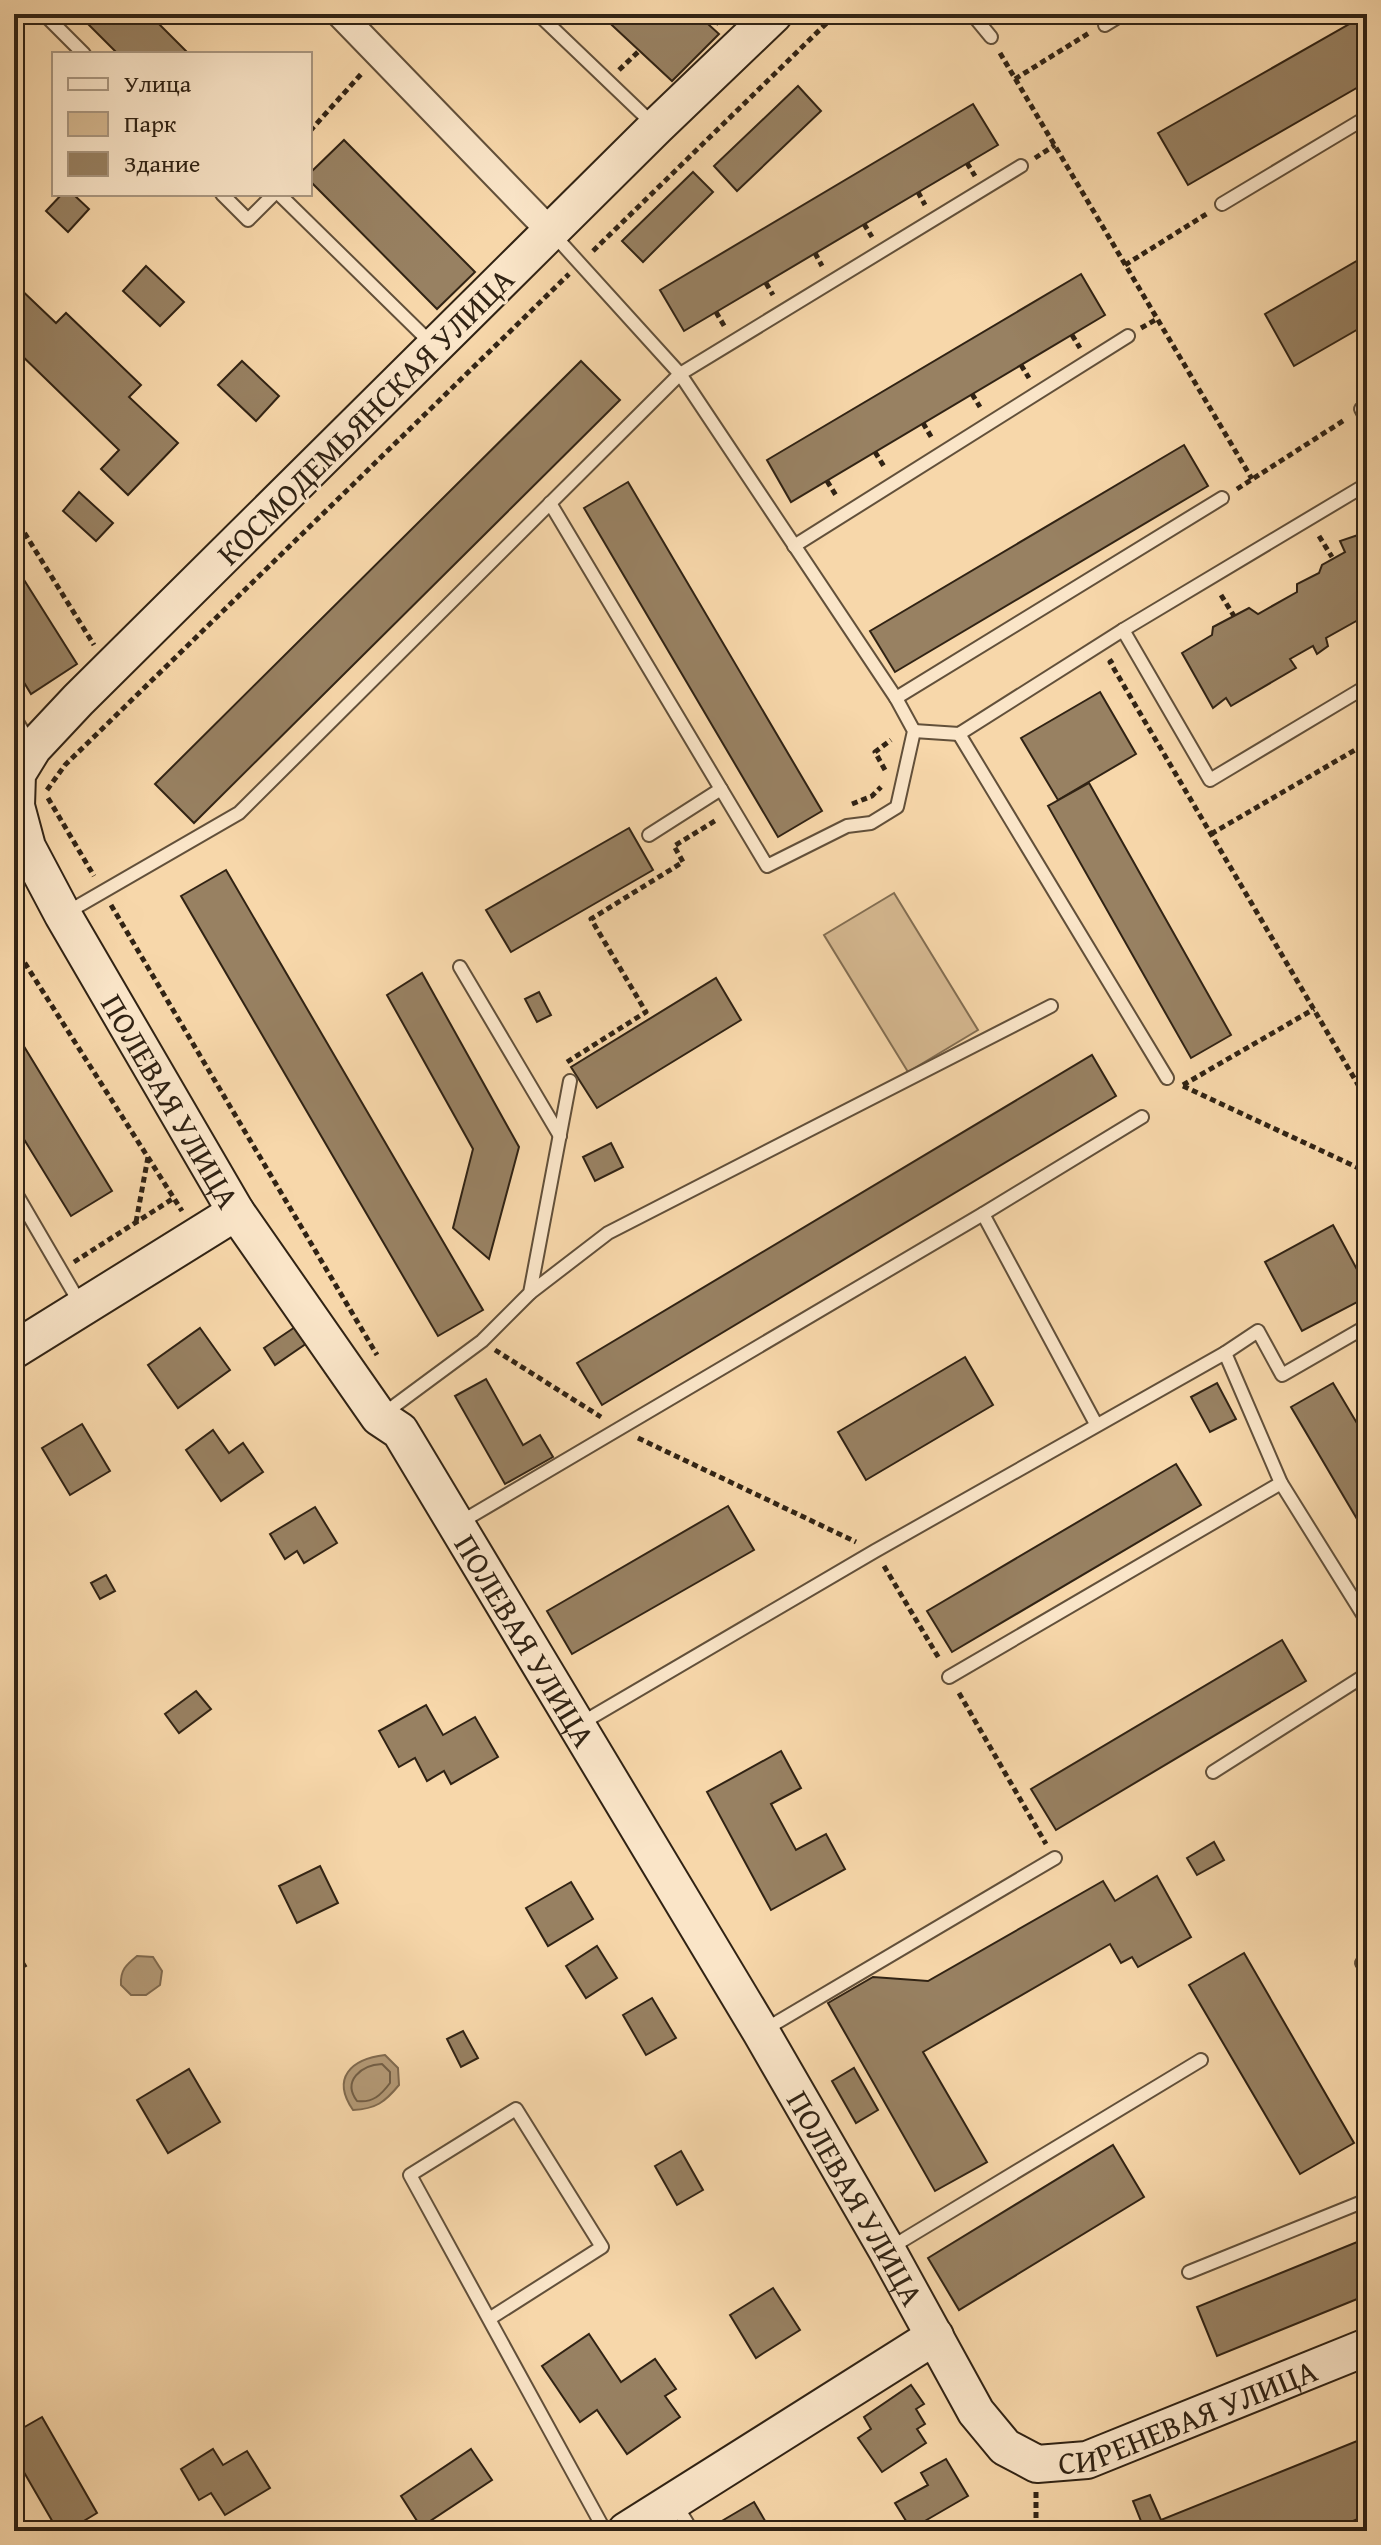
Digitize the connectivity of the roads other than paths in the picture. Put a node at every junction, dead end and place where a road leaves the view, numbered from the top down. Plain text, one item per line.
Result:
1 (44, 14) edge
2 (340, 14) edge
3 (538, 14) edge
4 (774, 14) edge
5 (972, 14) edge
6 (1123, 14) edge
7 (1105, 25) road end
8 (991, 37) road end
9 (82, 52) edge
10 (1367, 117) edge
11 (656, 127) junction
12 (1021, 166) dead end
13 (224, 196) edge
14 (275, 196) edge
15 (279, 196) edge
16 (1222, 204) road end
17 (551, 232) junction
18 (1128, 336) dead end
19 (435, 347) junction
20 (680, 374) junction
21 (1367, 484) edge
22 (1222, 498) road end
23 (550, 503) junction
24 (794, 546) junction
25 (1123, 630) junction
26 (1367, 686) edge
27 (896, 698) junction
28 (14, 717) edge
29 (913, 728) junction
30 (959, 734) junction
31 (33, 748) junction
32 (721, 789) junction
33 (649, 835) dead end
34 (27, 847) joint
35 (63, 915) junction
36 (460, 967) dead end
37 (1051, 1006) dead end
38 (1167, 1078) road end
39 (570, 1081) road end
40 (1142, 1117) dead end
41 (560, 1136) junction
42 (14, 1190) edge
43 (236, 1212) junction
44 (983, 1214) junction
45 (530, 1293) junction
46 (83, 1307) junction
47 (1367, 1326) edge
48 (14, 1350) edge
49 (1225, 1353) junction
50 (379, 1417) junction
51 (1096, 1424) junction
52 (1281, 1483) junction
53 (457, 1524) junction
54 (1367, 1621) edge
55 (1367, 1674) edge
56 (949, 1677) road end
57 (576, 1727) junction
58 (1213, 1772) dead end
59 (1055, 1858) road end
60 (761, 2032) junction
61 (1201, 2060) dead end
62 (1367, 2200) edge
63 (887, 2250) junction
64 (1189, 2272) dead end
65 (489, 2319) junction
66 (935, 2336) junction
67 (1367, 2347) edge
68 (1005, 2447) joint
69 (683, 2516) edge
70 (605, 2531) edge
71 (626, 2531) edge

1 - 9 lane
2 - 17 street
3 - 11 lane
4 - 11 street, КОСМОДЕМЬЯНСКАЯ УЛИЦА
5 - 8 lane
6 - 7 lane
10 - 16 lane
11 - 17 street, КОСМОДЕМЬЯНСКАЯ УЛИЦА
12 - 20 lane
13 - 14 lane
15 - 19 lane
17 - 19 street, КОСМОДЕМЬЯНСКАЯ УЛИЦА
17 - 20 lane
18 - 24 lane
19 - 31 street, КОСМОДЕМЬЯНСКАЯ УЛИЦА
20 - 23 lane
20 - 24 lane
21 - 25 lane
22 - 27 lane
23 - 32 lane
23 - 35 lane
24 - 27 lane
25 - 26 lane
25 - 30 lane
27 - 29 lane
28 - 31 lane
29 - 30 lane
29 - 32 lane
30 - 38 lane
31 - 34 street, КОСМОДЕМЬЯНСКАЯ УЛИЦА
32 - 33 lane
34 - 35 street, ПОЛЕВАЯ УЛИЦА
35 - 43 street, ПОЛЕВАЯ УЛИЦА
36 - 41 lane
37 - 45 lane
39 - 41 lane
40 - 44 lane
41 - 45 lane
42 - 46 lane
43 - 46 street
43 - 50 street, ПОЛЕВАЯ УЛИЦА
44 - 51 lane
44 - 53 lane
45 - 50 lane
46 - 48 street
47 - 49 lane
49 - 51 lane
49 - 52 lane
50 - 53 street, ПОЛЕВАЯ УЛИЦА
51 - 57 lane
52 - 54 lane
52 - 56 lane
53 - 57 street, ПОЛЕВАЯ УЛИЦА
55 - 58 lane
57 - 60 street, ПОЛЕВАЯ УЛИЦА
59 - 60 lane
60 - 63 street, ПОЛЕВАЯ УЛИЦА
61 - 63 lane
62 - 64 lane
63 - 66 street, ПОЛЕВАЯ УЛИЦА
65 - 65 lane
65 - 70 lane
66 - 68 street, ПОЛЕВАЯ УЛИЦА
66 - 69 street
67 - 68 street, СИРЕНЕВАЯ УЛИЦА
69 - 71 street

